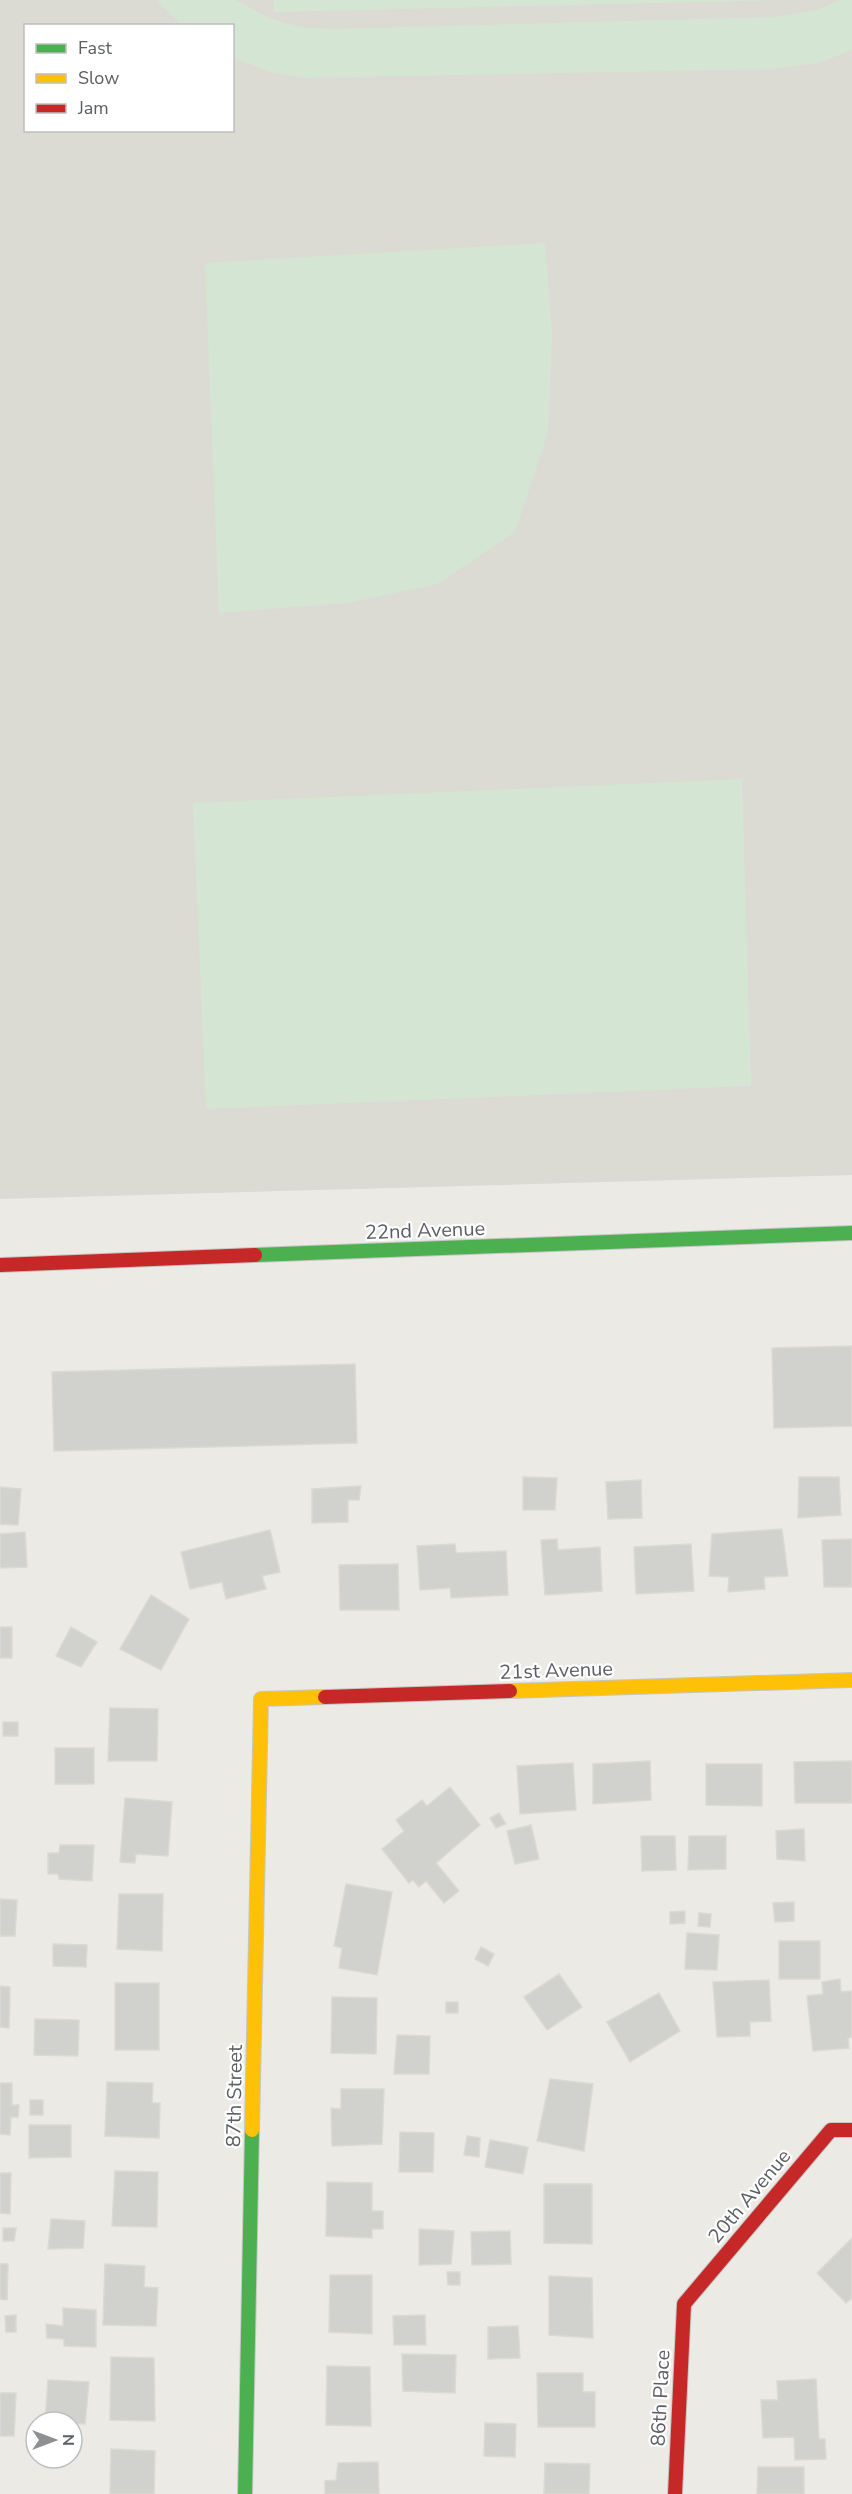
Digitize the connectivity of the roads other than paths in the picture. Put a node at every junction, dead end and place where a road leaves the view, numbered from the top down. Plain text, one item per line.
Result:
1 (852, 1233) edge
2 (0, 1265) edge
3 (852, 1680) edge
4 (261, 1699) joint
5 (852, 2130) edge
6 (684, 2304) joint
7 (245, 2494) edge
8 (675, 2494) edge

1 - 2 street, 22nd Avenue
3 - 4 street, 21st Avenue
4 - 7 street, 87th Street
5 - 6 street, 20th Avenue
6 - 8 street, 86th Place

